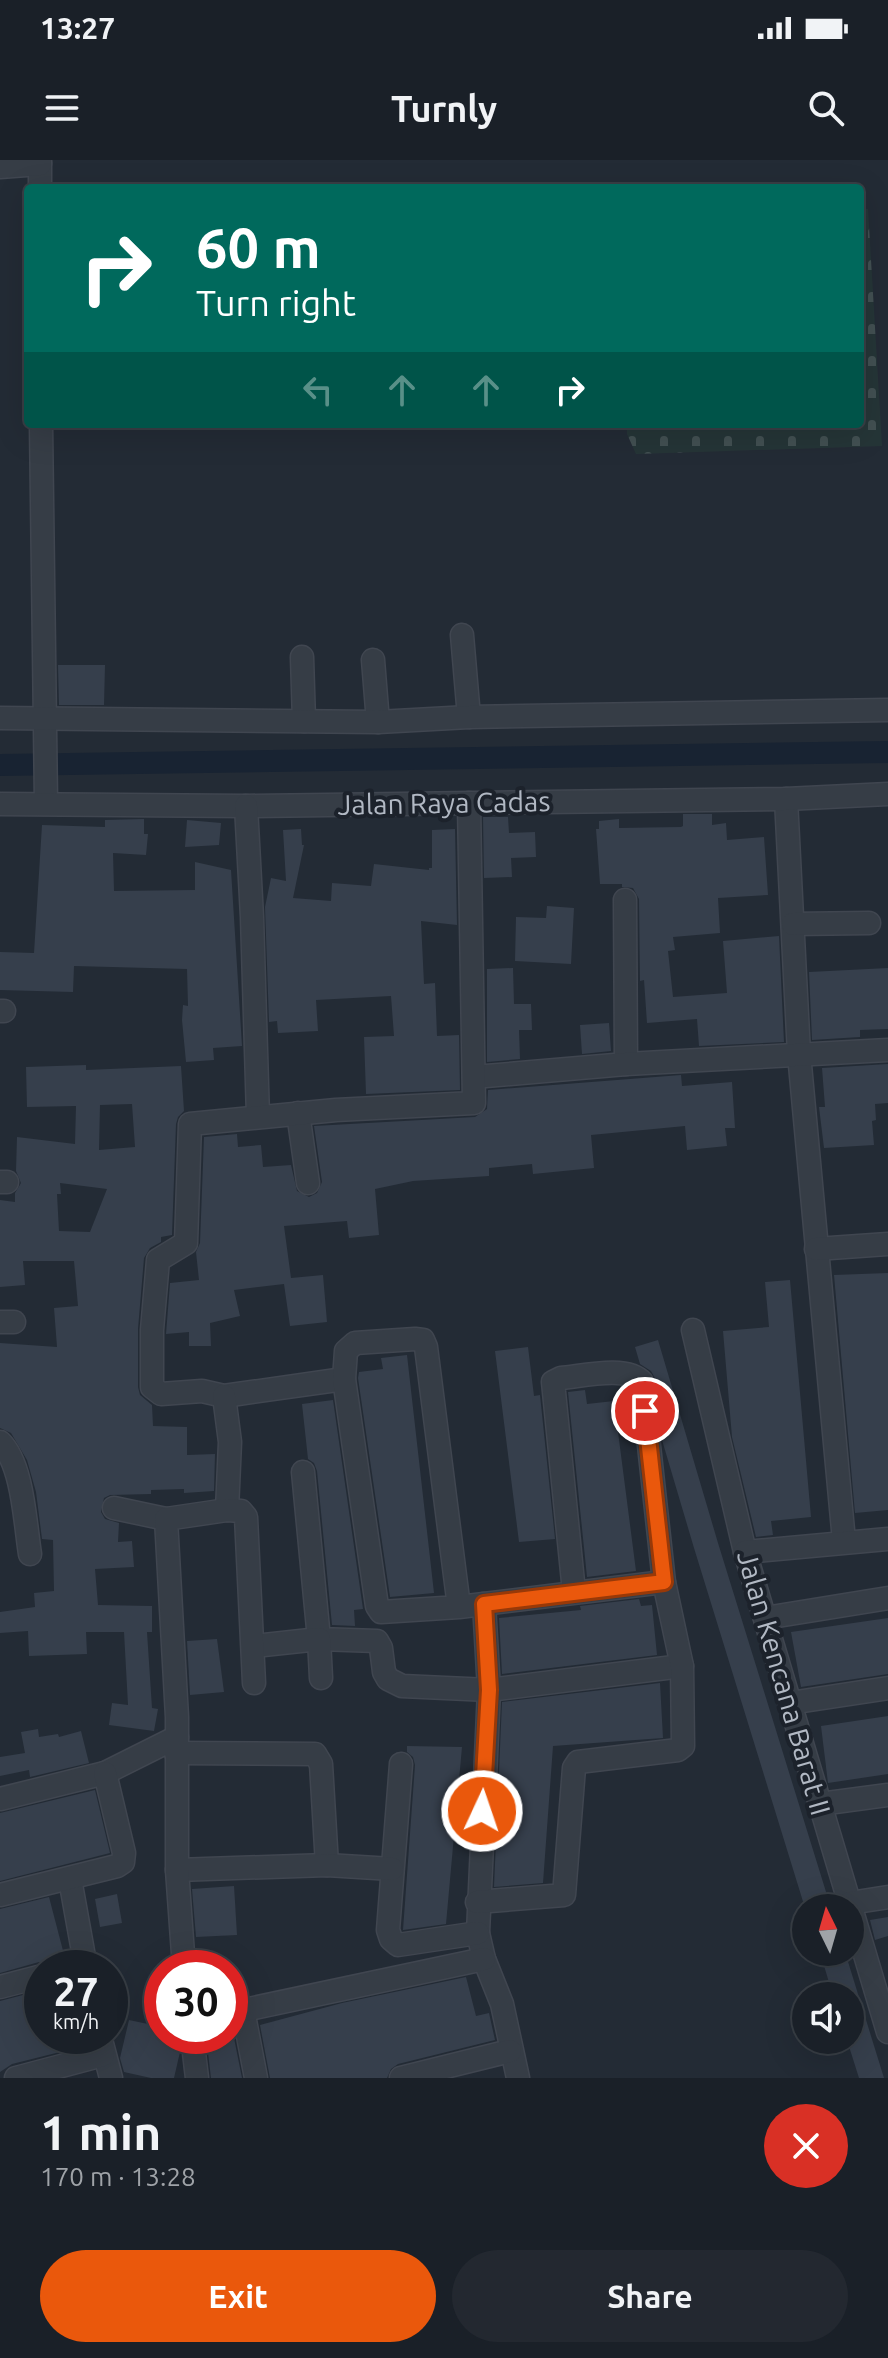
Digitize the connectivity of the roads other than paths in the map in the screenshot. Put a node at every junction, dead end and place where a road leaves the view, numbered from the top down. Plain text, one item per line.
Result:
1 (40, 162) edge
2 (0, 167) edge
3 (40, 184) edge
4 (41, 428) edge
5 (462, 635) dead end
6 (302, 657) dead end
7 (373, 660) dead end
8 (888, 710) edge
9 (469, 717) junction
10 (0, 718) edge
11 (46, 720) junction
12 (304, 721) junction
13 (378, 722) junction
14 (888, 794) edge
15 (786, 799) junction
16 (46, 800) junction
17 (469, 803) junction
18 (0, 804) edge
19 (246, 806) junction
20 (625, 900) dead end
21 (869, 923) dead end
22 (793, 924) junction
23 (888, 1050) edge
24 (799, 1054) junction
25 (626, 1064) junction
26 (474, 1077) junction
27 (298, 1113) junction
28 (258, 1117) junction
29 (308, 1183) dead end
30 (888, 1244) edge
31 (816, 1249) junction
32 (693, 1330) dead end
33 (344, 1379) junction
34 (224, 1396) junction
35 (0, 1442) edge
36 (303, 1472) dead end
37 (114, 1508) dead end
38 (227, 1510) junction
39 (166, 1519) junction
40 (888, 1539) edge
41 (844, 1541) junction
42 (745, 1552) junction
43 (30, 1554) dead end
44 (664, 1582) junction
45 (574, 1592) junction
46 (888, 1598) edge
47 (484, 1604) junction
48 (459, 1607) junction
49 (765, 1618) junction
50 (319, 1639) junction
51 (254, 1646) junction
52 (682, 1666) junction
53 (321, 1678) dead end
54 (254, 1683) dead end
55 (888, 1688) edge
56 (489, 1690) junction
57 (790, 1703) junction
58 (177, 1745) junction
59 (401, 1764) dead end
60 (105, 1773) junction
61 (888, 1795) edge
62 (0, 1799) edge
63 (820, 1804) junction
64 (327, 1865) junction
65 (392, 1869) junction
66 (177, 1870) junction
67 (70, 1879) junction
68 (847, 1894) edge
69 (0, 1895) edge
70 (888, 1897) edge
71 (864, 1901) edge
72 (477, 1902) junction
73 (478, 1933) junction
74 (864, 1942) edge
75 (79, 1950) edge
76 (183, 1950) edge
77 (484, 1959) junction
78 (24, 1981) edge
79 (0, 1987) edge
80 (883, 1994) edge
81 (248, 2008) edge
82 (888, 2032) edge
83 (248, 2051) edge
84 (510, 2051) junction
85 (79, 2054) edge
86 (104, 2054) edge
87 (194, 2054) edge
88 (16, 2078) edge
89 (111, 2078) edge
90 (197, 2078) edge
91 (256, 2078) edge
92 (401, 2078) edge
93 (518, 2078) edge

1 - 2 street
1 - 3 street
4 - 11 street
5 - 9 street
6 - 12 street
7 - 13 street
8 - 9 street
9 - 13 street
10 - 11 street
11 - 12 street
11 - 16 street
12 - 13 street
14 - 15 street, Jalan Raya Cadas
15 - 17 street, Jalan Raya Cadas
15 - 22 street
16 - 18 street, Jalan Raya Cadas
16 - 19 street, Jalan Raya Cadas
17 - 19 street, Jalan Raya Cadas
17 - 26 street
19 - 28 street
20 - 25 street
21 - 22 street
22 - 24 street
23 - 24 street
24 - 25 street
24 - 31 street
25 - 26 street
26 - 27 street
27 - 28 street
27 - 29 street
28 - 34 street
30 - 31 street
31 - 41 street
32 - 42 street, Jalan Kencana Barat II
33 - 34 street
33 - 48 street
33 - 48 street
34 - 38 street
35 - 43 street
36 - 50 street
37 - 39 street
38 - 39 street
38 - 51 street
39 - 58 street
40 - 41 street
41 - 42 street
42 - 49 street, Jalan Kencana Barat II
44 - 45 street
44 - 45 street
44 - 52 street
45 - 47 street
46 - 49 street
47 - 48 street
47 - 56 street
49 - 57 street, Jalan Kencana Barat II
50 - 51 street
50 - 53 street
50 - 56 street
51 - 54 street
52 - 56 street
52 - 72 street
55 - 57 street
56 - 72 street
57 - 63 street, Jalan Kencana Barat II
58 - 60 street
58 - 64 street
58 - 66 street
59 - 65 street
60 - 62 street
60 - 67 street
61 - 63 street
63 - 68 street, Jalan Kencana Barat II
64 - 65 street
64 - 66 street
65 - 73 street
66 - 76 street
67 - 69 street
67 - 75 street
70 - 71 street
72 - 73 street
73 - 77 street
74 - 80 street, Jalan Kencana Barat II
77 - 81 street
77 - 84 street
78 - 79 street
80 - 82 street, Jalan Kencana Barat II
83 - 91 street
84 - 92 street
84 - 93 street
85 - 88 street
86 - 89 street
87 - 90 street

